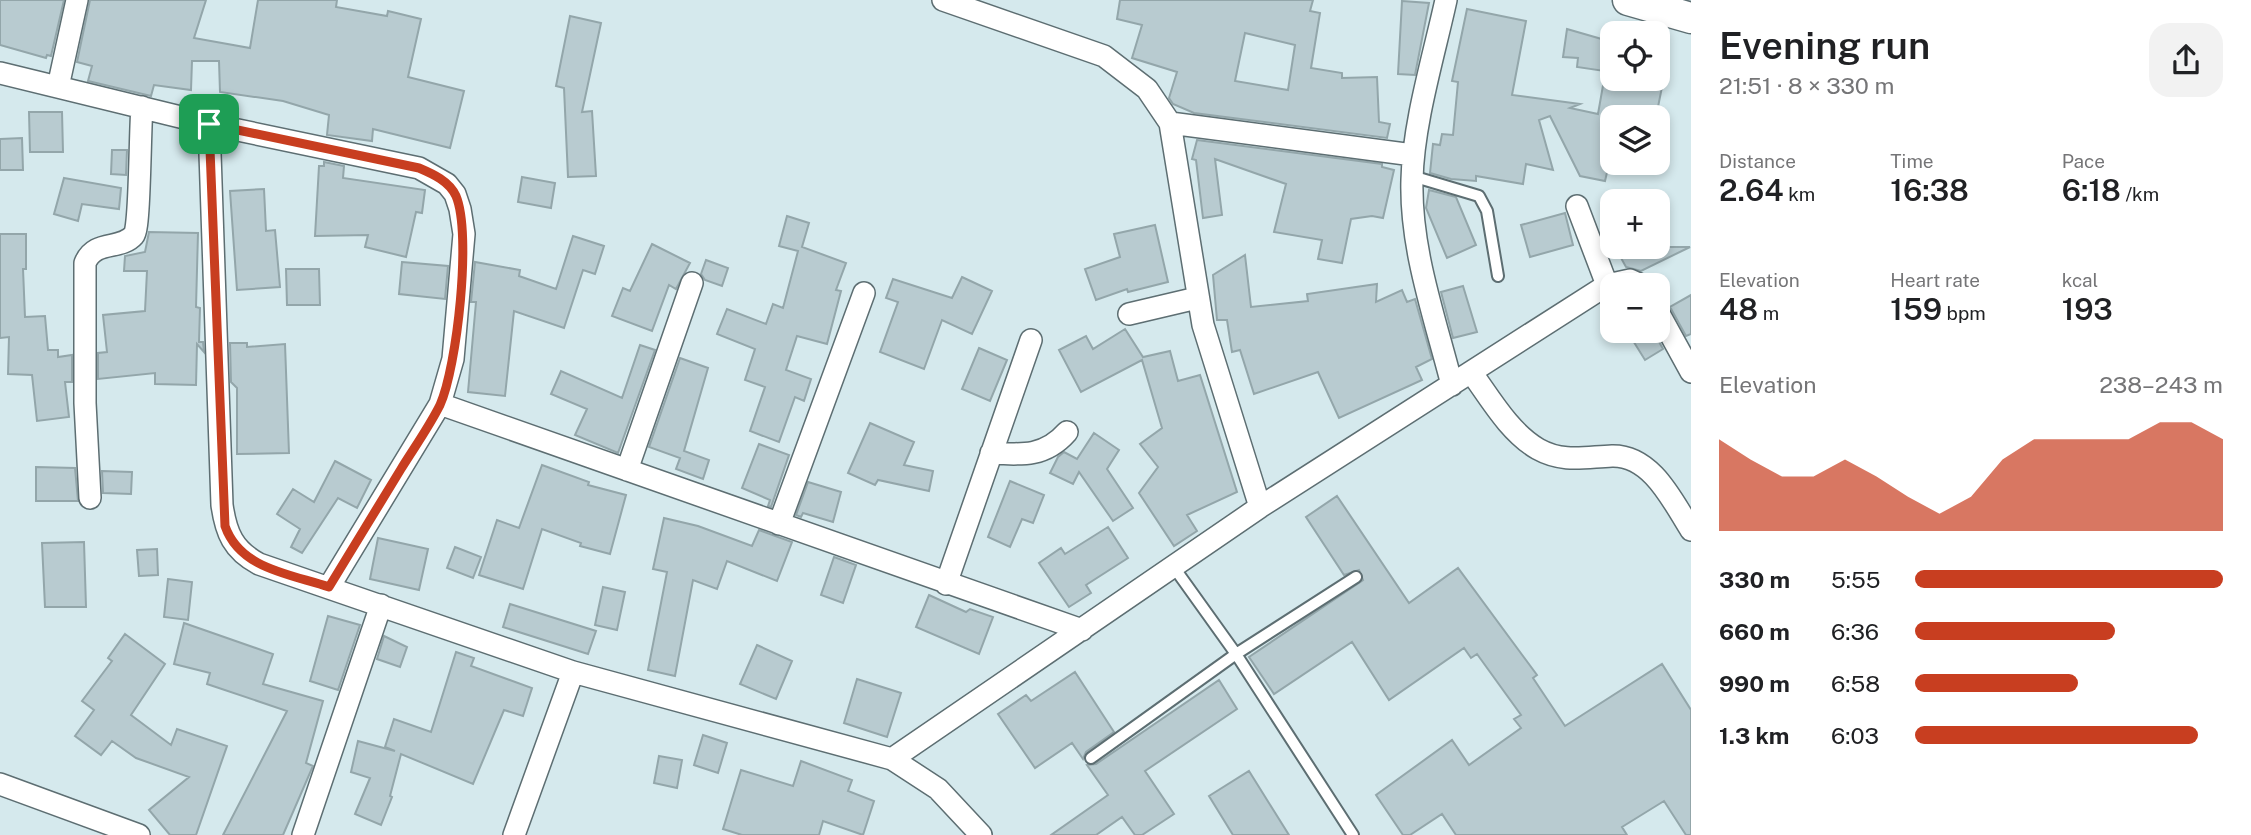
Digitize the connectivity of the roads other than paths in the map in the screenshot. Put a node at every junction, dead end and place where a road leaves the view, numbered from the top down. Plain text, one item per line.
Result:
1 (77, 0) edge
2 (943, 0) edge
3 (1446, 0) edge
4 (1628, 0) edge
5 (1691, 18) edge
6 (0, 73) edge
7 (58, 87) junction
8 (142, 107) junction
9 (1170, 122) junction
10 (209, 124) junction
11 (1413, 165) junction
12 (1577, 206) dead end
13 (1602, 273) edge
14 (1498, 276) dead end
15 (692, 283) dead end
16 (1600, 289) edge
17 (864, 293) dead end
18 (1197, 298) junction
19 (1129, 314) dead end
20 (1670, 334) edge
21 (1031, 340) dead end
22 (1471, 372) junction
23 (1691, 372) edge
24 (1452, 385) junction
25 (440, 404) junction
26 (1067, 432) dead end
27 (991, 453) junction
28 (627, 470) junction
29 (90, 498) dead end
30 (1260, 507) junction
31 (779, 524) junction
32 (1691, 530) edge
33 (1172, 566) junction
34 (1356, 577) dead end
35 (946, 584) junction
36 (329, 587) junction
37 (381, 606) junction
38 (1082, 631) junction
39 (1236, 654) junction
40 (573, 672) junction
41 (892, 758) junction
42 (1091, 758) dead end
43 (0, 784) edge
44 (139, 835) edge
45 (303, 835) edge
46 (514, 835) edge
47 (981, 835) edge
48 (1353, 835) edge

1 - 7 street
2 - 9 street
3 - 11 street
4 - 5 main road
6 - 7 street
7 - 8 street
8 - 10 street
8 - 29 street
9 - 11 street
9 - 18 street
10 - 25 street
10 - 36 street
11 - 14 lane
11 - 24 street
12 - 13 street
15 - 28 street
16 - 22 street
17 - 31 street
18 - 19 street
18 - 30 street
20 - 23 street
21 - 27 street
22 - 24 street
22 - 32 street
24 - 30 street
25 - 28 street
25 - 36 street
26 - 27 street
27 - 35 street
28 - 31 street
30 - 33 street
31 - 35 street
33 - 38 street
33 - 39 lane
34 - 39 lane
35 - 38 street
36 - 37 street
37 - 40 street
37 - 45 street
38 - 41 street
39 - 42 lane
39 - 48 lane
40 - 41 street
40 - 46 street
41 - 47 street
43 - 44 street

